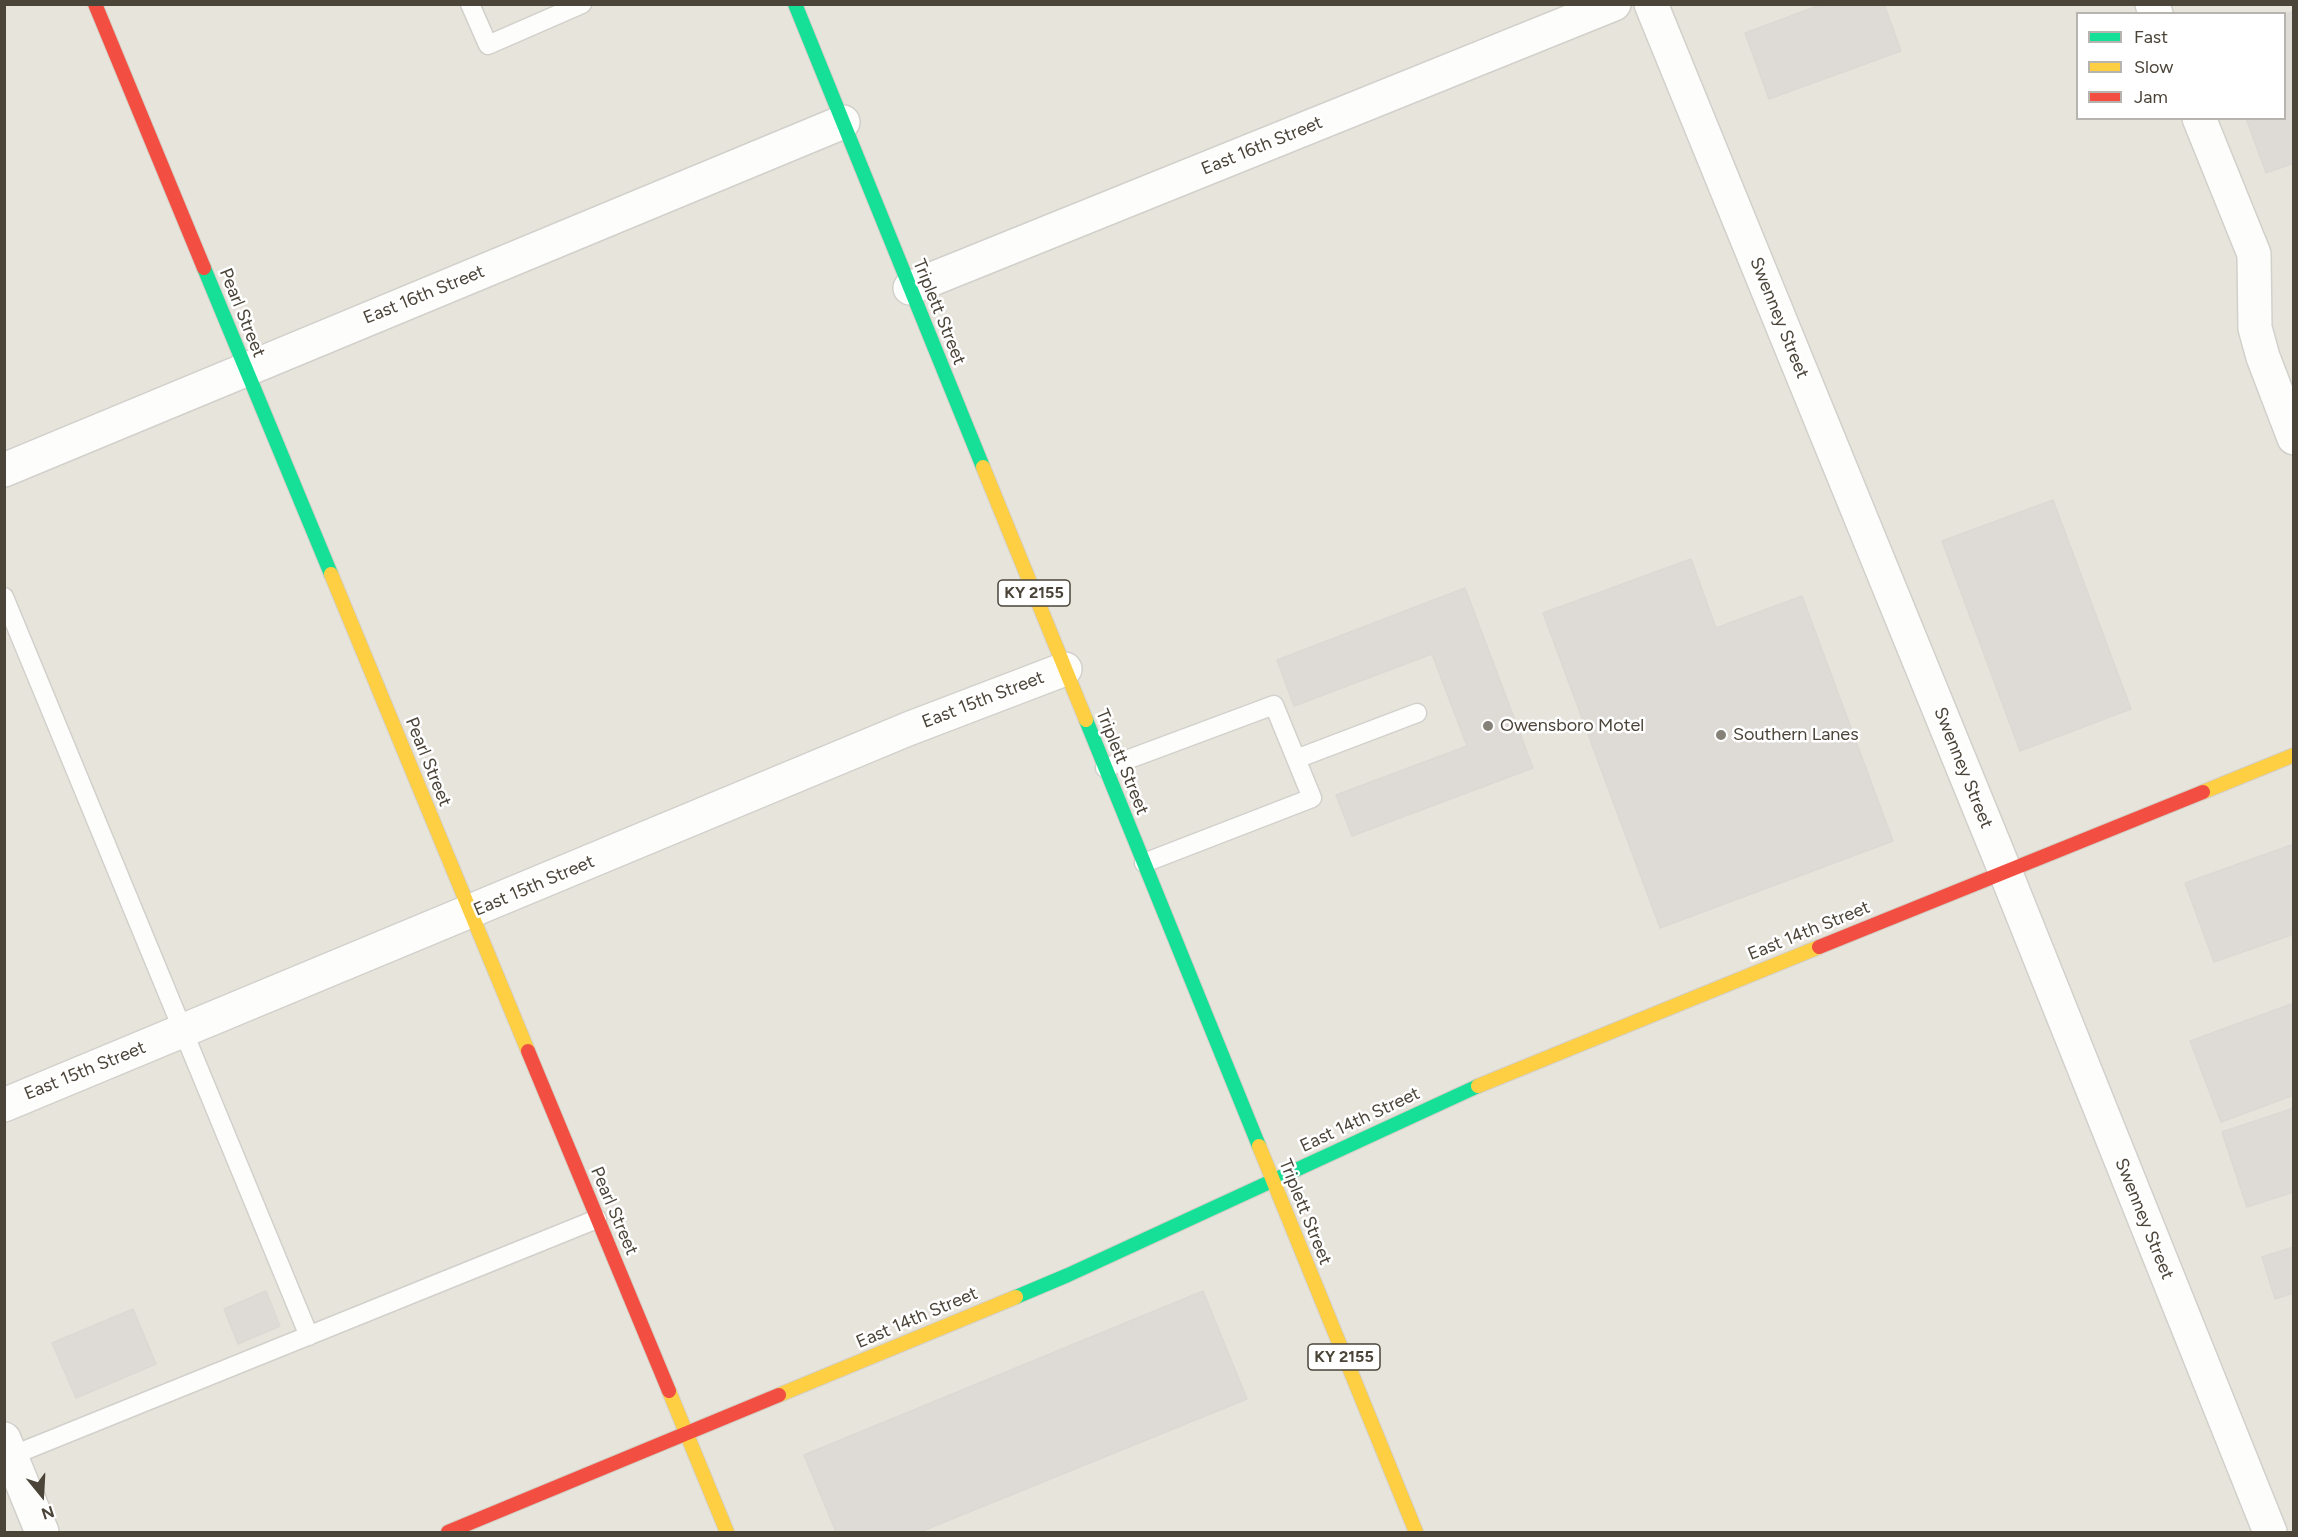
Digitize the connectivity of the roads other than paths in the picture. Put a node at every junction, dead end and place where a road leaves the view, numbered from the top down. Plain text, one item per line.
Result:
1 (95, 4) edge
2 (470, 4) edge
3 (582, 4) edge
4 (795, 4) edge
5 (1614, 4) edge
6 (1651, 4) edge
7 (2200, 120) edge
8 (843, 122) junction
9 (910, 288) junction
10 (246, 369) junction
11 (2294, 438) edge
12 (4, 470) edge
13 (4, 597) edge
14 (1065, 669) junction
15 (1417, 713) dead end
16 (2294, 755) edge
17 (1296, 759) junction
18 (1105, 768) junction
19 (1144, 864) junction
20 (2005, 871) junction
21 (471, 912) junction
22 (183, 1031) junction
23 (4, 1105) edge
24 (1273, 1181) junction
25 (597, 1219) junction
26 (309, 1336) junction
27 (686, 1433) junction
28 (8, 1448) edge
29 (42, 1533) edge
30 (448, 1533) edge
31 (728, 1533) edge
32 (1416, 1533) edge
33 (2270, 1533) edge

1 - 10 street, Pearl Street
2 - 3 lane
4 - 8 street, Triplett Street / KY 2155
5 - 9 street, East 16th Street
6 - 20 street, Swenney Street
7 - 11 street
8 - 9 street, Triplett Street / KY 2155
8 - 10 street, East 16th Street
9 - 14 street, Triplett Street / KY 2155
10 - 12 street, East 16th Street
10 - 21 street, Pearl Street
13 - 22 lane
14 - 18 street, Triplett Street / KY 2155
14 - 21 street, East 15th Street
15 - 17 lane
16 - 20 street, East 14th Street
17 - 18 lane
17 - 19 lane
18 - 19 street, Triplett Street / KY 2155
19 - 24 street, Triplett Street / KY 2155
20 - 24 street, East 14th Street
20 - 33 street, Swenney Street
21 - 22 street, East 15th Street
21 - 25 street, Pearl Street
22 - 23 street, East 15th Street
22 - 26 lane
24 - 27 street, East 14th Street
24 - 32 street, Triplett Street / KY 2155
25 - 26 lane
25 - 27 street, Pearl Street
26 - 28 lane
27 - 30 street, East 14th Street
27 - 31 street, Pearl Street
28 - 29 street

